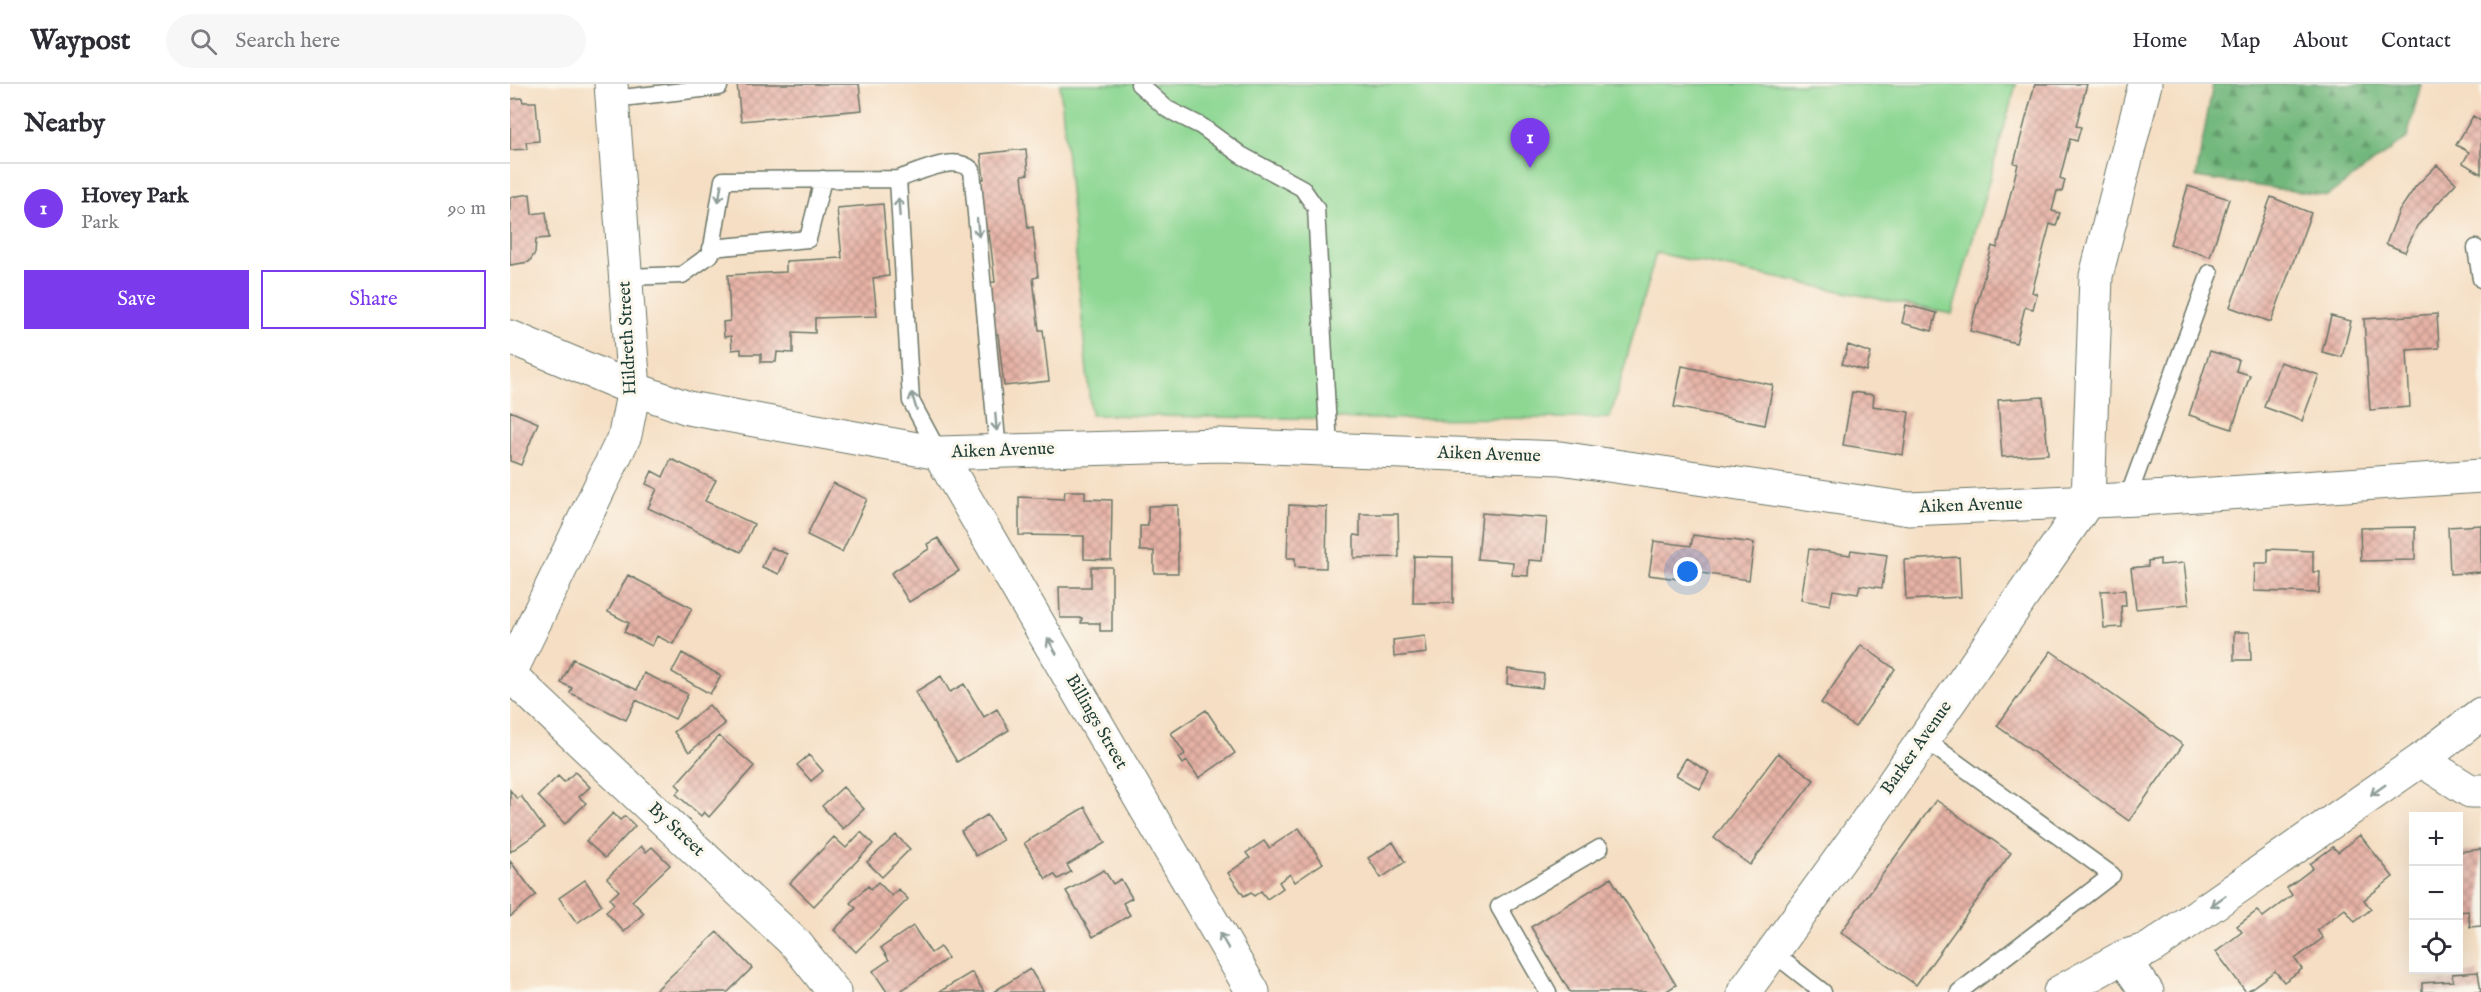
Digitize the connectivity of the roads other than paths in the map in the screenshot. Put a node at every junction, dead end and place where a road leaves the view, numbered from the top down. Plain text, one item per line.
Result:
1 (1139, 84) edge
2 (2145, 84) edge
3 (719, 87) dead end
4 (612, 92) edge
5 (823, 179) junction
6 (898, 179) junction
7 (711, 248) junction
8 (2476, 248) dead end
9 (2210, 273) dead end
10 (626, 277) junction
11 (2481, 279) edge
12 (510, 337) edge
13 (634, 389) junction
14 (1329, 448) junction
15 (998, 451) junction
16 (939, 453) junction
17 (2481, 476) edge
18 (2127, 500) junction
19 (2088, 501) junction
20 (510, 674) edge
21 (2481, 714) edge
22 (1924, 739) junction
23 (2421, 760) junction
24 (2481, 791) edge
25 (1600, 848) dead end
26 (1773, 952) junction
27 (2123, 957) junction
28 (834, 992) edge
29 (1253, 992) edge
30 (1548, 992) edge
31 (1744, 992) edge
32 (1823, 992) edge
33 (1959, 992) edge
34 (2060, 992) edge
35 (2147, 992) edge

1 - 14 lane
2 - 19 street
3 - 4 lane
4 - 10 street, Hildreth Street
5 - 6 lane
5 - 7 lane
5 -> 7 lane
6 -> 15 lane
16 -> 6 lane
7 - 10 lane
8 - 11 lane
9 - 18 lane
10 - 13 street, Hildreth Street
12 - 13 street, Aiken Avenue
13 - 16 street, Aiken Avenue
13 - 20 street, Hildreth Street
14 - 15 street, Aiken Avenue
14 - 19 street, Aiken Avenue
15 - 16 street, Aiken Avenue
29 -> 16 street, Billings Street
17 - 18 street, Aiken Avenue
18 - 19 street, Aiken Avenue
19 - 22 street, Barker Avenue
20 - 28 street, By Street
21 - 23 street
22 - 26 street, Barker Avenue
22 - 33 lane
23 - 24 street
23 -> 27 street
25 - 30 lane
26 - 31 street, Barker Avenue
26 - 32 lane
27 - 34 street
27 - 35 street

